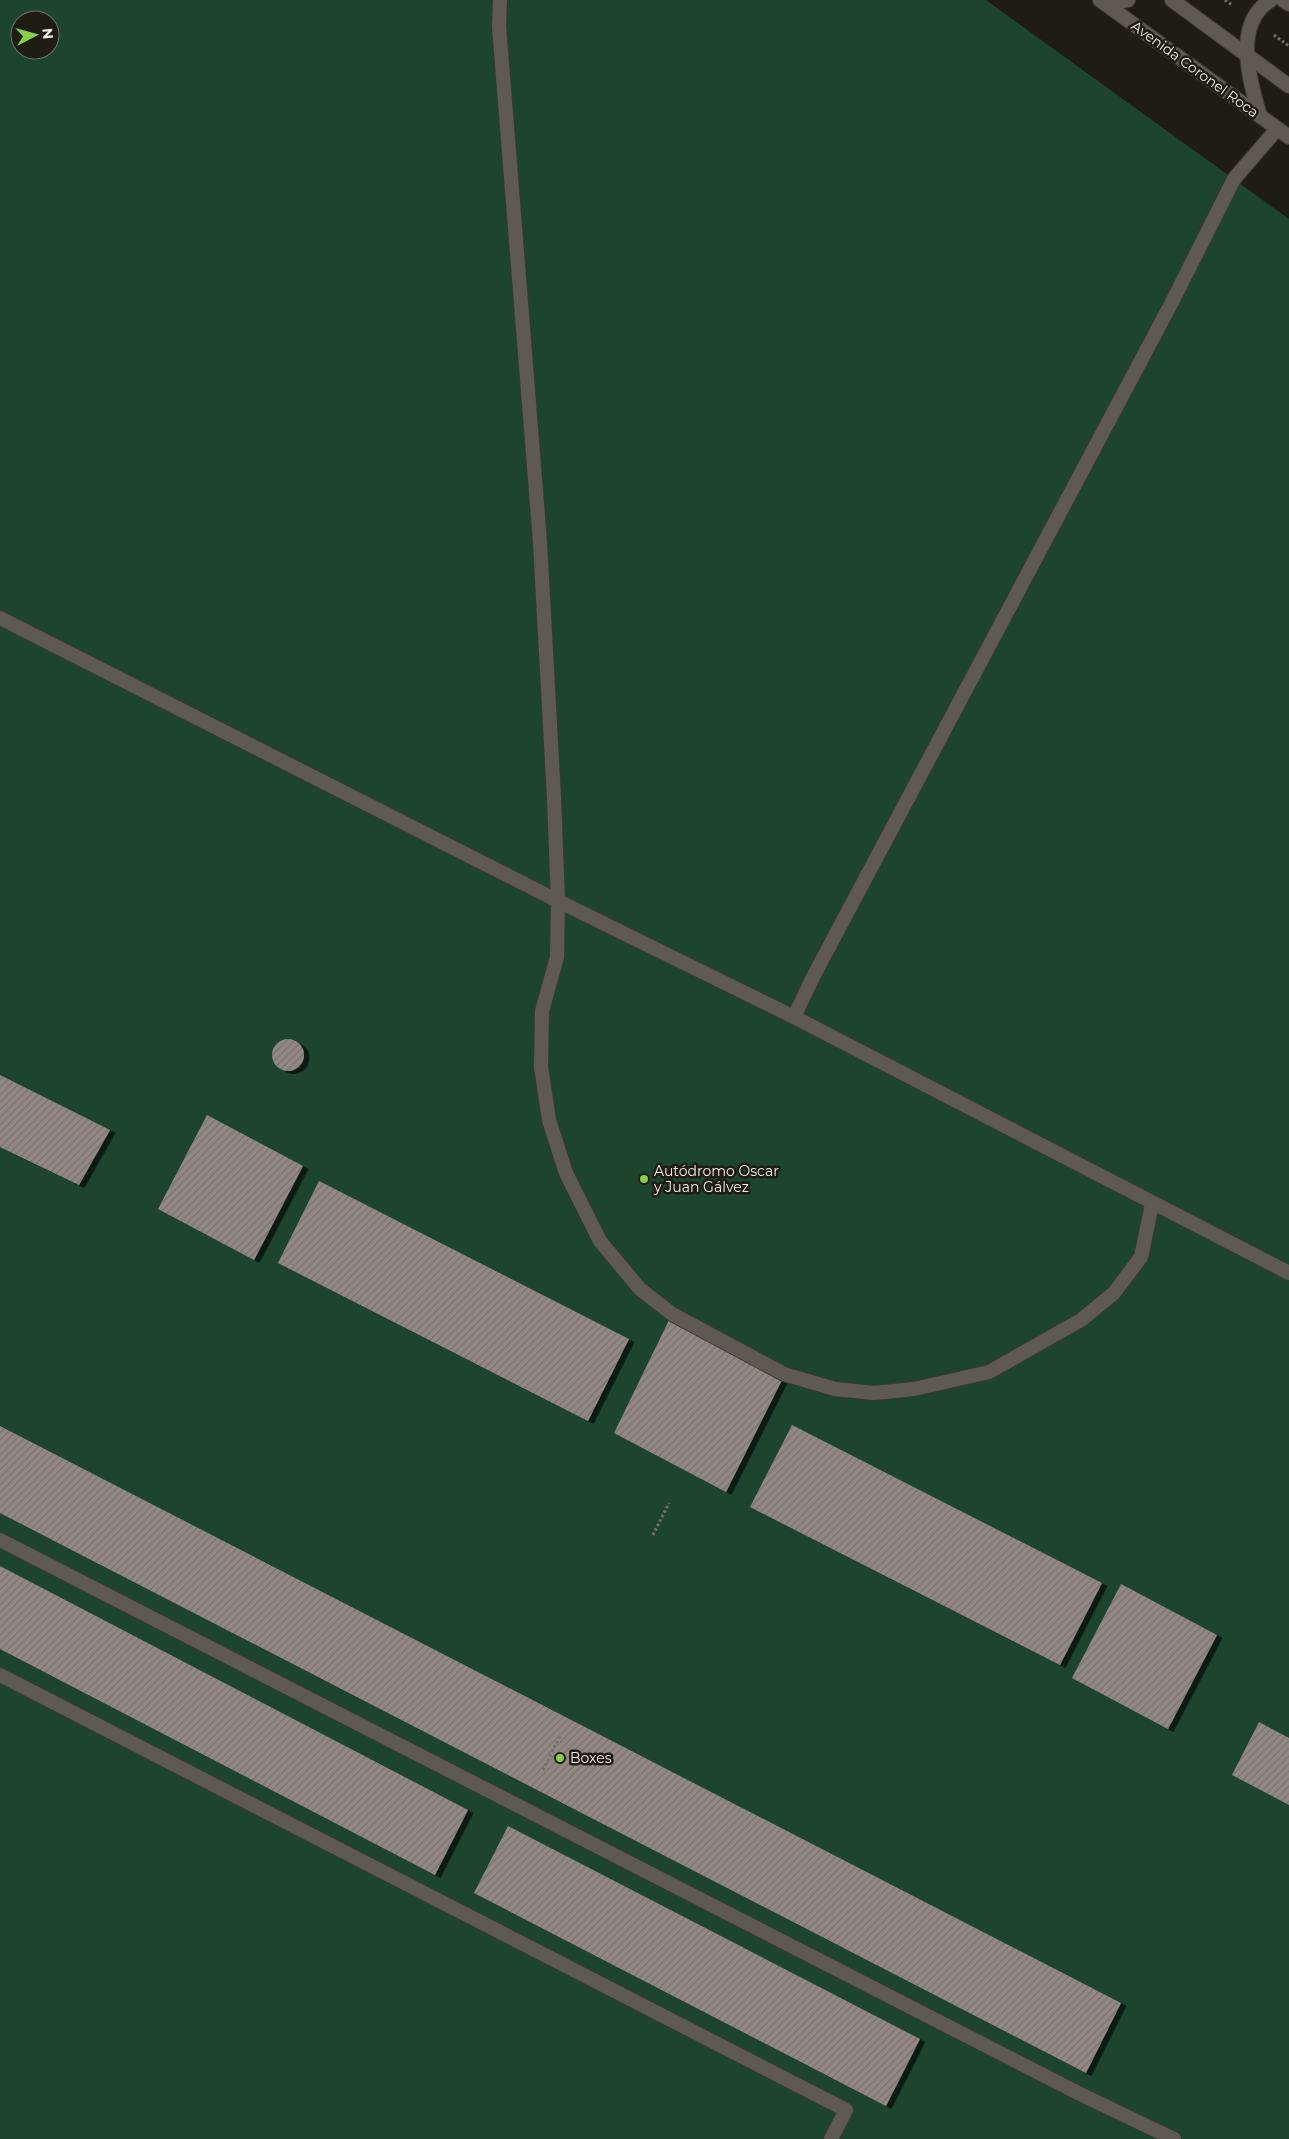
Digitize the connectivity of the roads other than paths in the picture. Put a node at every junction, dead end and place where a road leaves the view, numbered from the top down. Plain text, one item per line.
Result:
1 (500, 0) edge
2 (1128, 0) edge
3 (1172, 0) edge
4 (1271, 0) edge
5 (1283, 0) edge
6 (1103, 2) edge
7 (1289, 4) edge
8 (1247, 57) junction
9 (1289, 86) edge
10 (1260, 116) junction
11 (1277, 129) junction
12 (1289, 137) edge
13 (0, 618) edge
14 (558, 902) junction
15 (794, 1016) junction
16 (1152, 1204) junction
17 (1289, 1273) edge
18 (0, 1540) edge
19 (0, 1675) edge
20 (831, 2139) edge
21 (1174, 2139) edge

1 - 14 main road
2 - 6 main road
3 - 8 main road
4 - 8 main road
5 - 7 main road
6 - 10 main road, Avenida Coronel Roca
8 - 9 main road
8 - 10 main road
10 - 11 main road, Avenida Coronel Roca
11 - 12 main road, Avenida Coronel Roca
11 - 15 main road
13 - 14 main road
14 - 15 main road
14 - 16 main road
15 - 16 main road
16 - 17 main road
18 - 21 main road
19 - 20 main road

